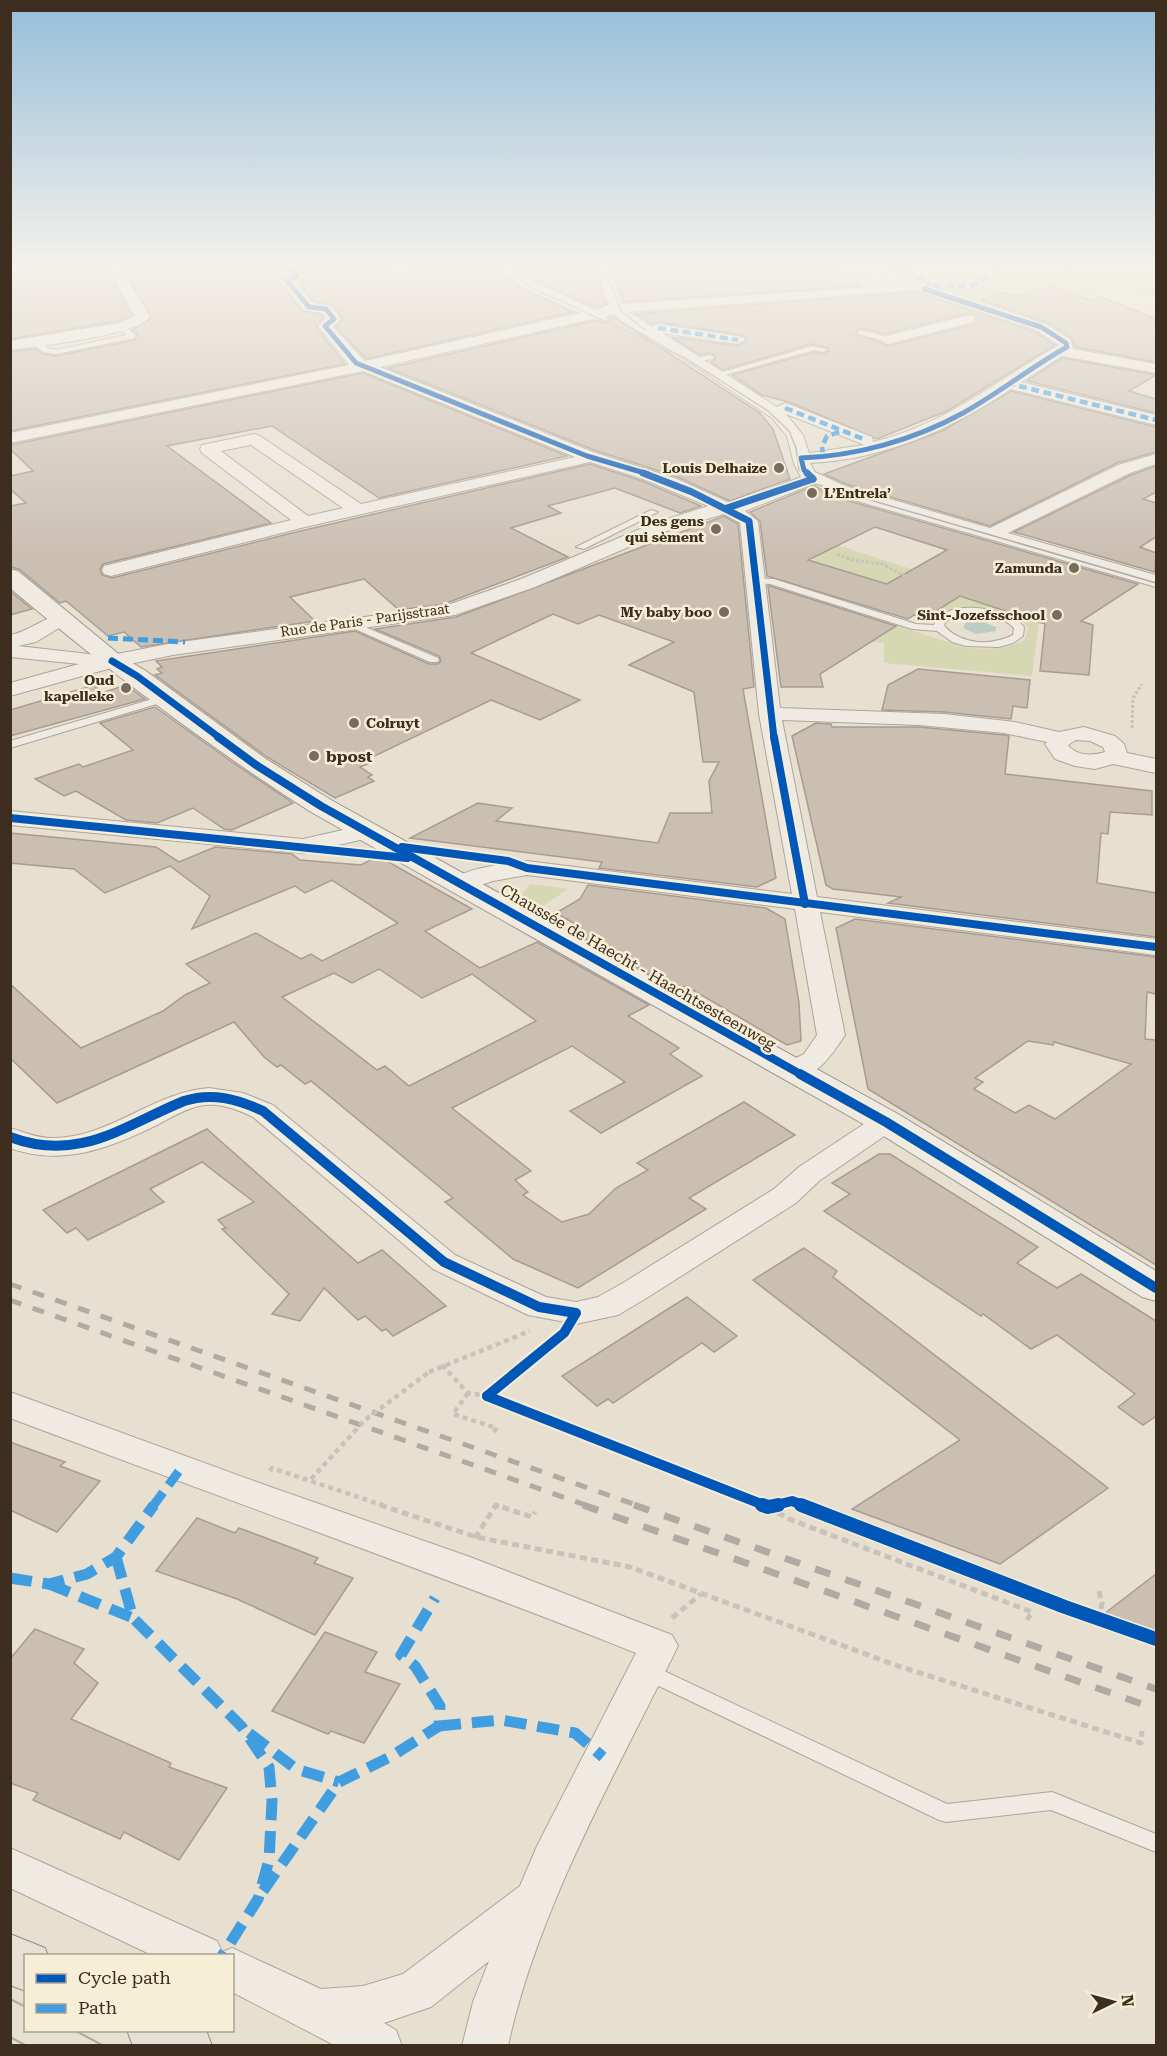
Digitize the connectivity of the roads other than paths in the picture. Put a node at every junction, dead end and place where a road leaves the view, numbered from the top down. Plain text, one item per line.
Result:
1 (356, 363) edge
2 (379, 363) edge
3 (698, 363) edge
4 (761, 363) edge
5 (1040, 363) edge
6 (1135, 363) edge
7 (365, 366) junction
8 (1156, 368) edge
9 (717, 375) junction
10 (1006, 383) junction
11 (782, 412) junction
12 (1156, 420) edge
13 (802, 422) dead end
14 (10, 438) edge
15 (827, 444) junction
16 (861, 446) junction
17 (587, 456) junction
18 (801, 458) junction
19 (1156, 459) edge
20 (813, 479) junction
21 (727, 508) junction
22 (357, 510) junction
23 (654, 512) dead end
24 (305, 522) junction
25 (632, 531) junction
26 (994, 533) junction
27 (581, 548) dead end
28 (105, 571) road end
29 (10, 576) edge
30 (754, 581) junction
31 (1156, 581) edge
32 (62, 620) junction
33 (351, 624) junction
34 (940, 628) junction
35 (11, 649) edge
36 (434, 660) dead end
37 (112, 661) junction
38 (10, 681) edge
39 (40, 682) junction
40 (10, 690) edge
41 (166, 698) junction
42 (770, 714) junction
43 (10, 746) edge
44 (1156, 766) edge
45 (10, 818) edge
46 (365, 832) junction
47 (461, 884) junction
48 (805, 904) junction
49 (1156, 947) edge
50 (792, 1071) junction
51 (886, 1122) junction
52 (10, 1137) edge
53 (1156, 1288) edge
54 (10, 1404) edge
55 (647, 1671) junction
56 (1156, 1843) edge
57 (10, 1867) edge
58 (535, 1900) junction
59 (198, 1954) edge
60 (10, 1959) edge
61 (24, 1965) edge
62 (234, 1970) edge
63 (319, 2011) junction
64 (156, 2032) edge
65 (185, 2046) edge
66 (380, 2046) edge
67 (485, 2046) edge

1 - 7 street
2 - 7 street
3 - 9 street
4 - 9 lane
5 - 10 street
6 - 8 street
7 - 14 street
7 - 17 street
9 - 11 street
10 - 12 street
10 - 16 street
11 - 15 street
11 - 18 street
13 - 15 street
15 - 16 street
16 - 18 street
17 - 21 street
17 - 22 street
18 - 20 street
19 - 26 street
20 - 21 street, Rue de Paris - Parijsstraat
20 - 26 street
21 - 25 street, Rue de Paris - Parijsstraat
21 - 30 street
22 - 24 street
22 - 24 street
23 - 25 lane
24 - 28 street
25 - 27 lane
25 - 33 street, Rue de Paris - Parijsstraat
26 - 31 street
29 - 32 street, Chaussée de Haecht - Haachtsesteenweg
30 - 34 lane
30 - 42 street
32 - 35 street
32 - 37 street, Chaussée de Haecht - Haachtsesteenweg
33 - 36 lane
33 - 37 street, Rue de Paris - Parijsstraat
34 - 34 lane
35 - 37 street
37 - 39 street
37 - 41 street, Chaussée de Haecht - Haachtsesteenweg
38 - 39 street
39 - 40 street
41 - 43 lane
41 - 46 street, Chaussée de Haecht - Haachtsesteenweg
42 - 44 street
42 - 48 street
45 - 46 street
46 - 47 street, Chaussée de Haecht - Haachtsesteenweg
47 - 48 street
47 - 50 street, Chaussée de Haecht - Haachtsesteenweg
48 - 49 street
48 - 50 street
50 - 51 street, Chaussée de Haecht - Haachtsesteenweg
51 - 52 street
51 - 53 street, Chaussée de Haecht - Haachtsesteenweg
54 - 55 street
55 - 56 lane
55 - 58 street
57 - 59 street
58 - 63 street
58 - 67 street
60 - 61 main road
62 - 63 street
63 - 66 street
64 - 65 main road

